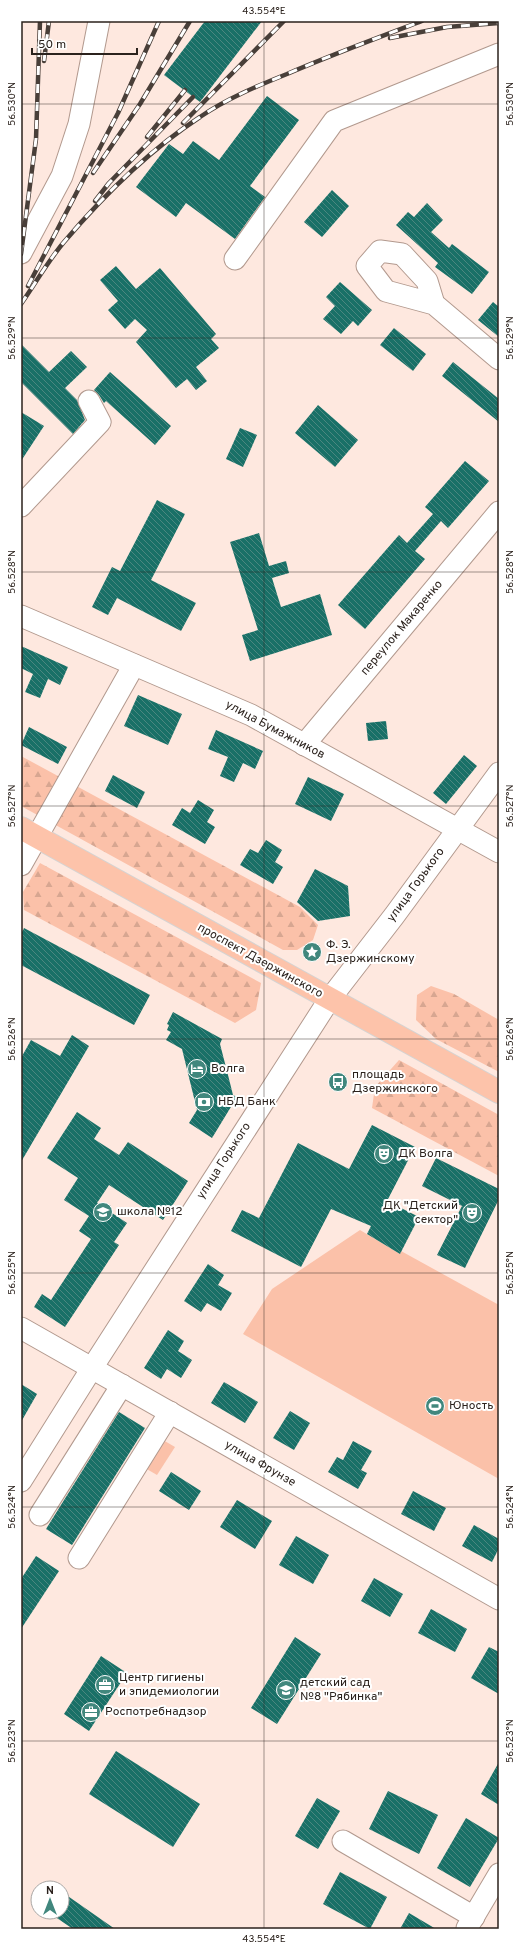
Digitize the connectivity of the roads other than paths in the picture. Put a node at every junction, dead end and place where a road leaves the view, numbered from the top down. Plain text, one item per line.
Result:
1 (99, 21) edge
2 (499, 54) edge
3 (21, 253) edge
4 (235, 259) dead end
5 (434, 304) dead end
6 (499, 359) edge
7 (89, 401) dead end
8 (21, 506) edge
9 (499, 512) edge
10 (21, 616) edge
11 (134, 665) junction
12 (304, 745) junction
13 (499, 773) edge
14 (457, 830) junction
15 (29, 832) edge
16 (499, 852) edge
17 (21, 865) edge
18 (329, 1000) junction
19 (499, 1092) edge
20 (21, 1328) edge
21 (92, 1368) junction
22 (122, 1385) junction
23 (170, 1412) junction
24 (21, 1482) edge
25 (40, 1515) dead end
26 (79, 1558) dead end
27 (499, 1599) edge
28 (344, 1841) dead end
29 (499, 1874) edge
30 (471, 1923) edge

1 - 3 street
2 - 4 street
5 - 6 street
7 - 8 street
9 - 12 street, переулок Макаренко
10 - 11 street, улица Бумажников
11 - 12 street, улица Бумажников
11 - 15 street
12 - 14 street, улица Бумажников
13 - 14 street, улица Горького
14 - 16 street, улица Бумажников
14 - 18 street, улица Горького
15 - 17 street
15 - 18 main road, проспект Дзержинского
18 - 19 main road, проспект Дзержинского
18 - 21 street, улица Горького
20 - 21 street, улица Фрунзе
21 - 22 street, улица Фрунзе
21 - 24 street, улица Горького
22 - 23 street, улица Фрунзе
22 - 25 street
23 - 26 street
23 - 27 street, улица Фрунзе
28 - 30 street
29 - 30 street

